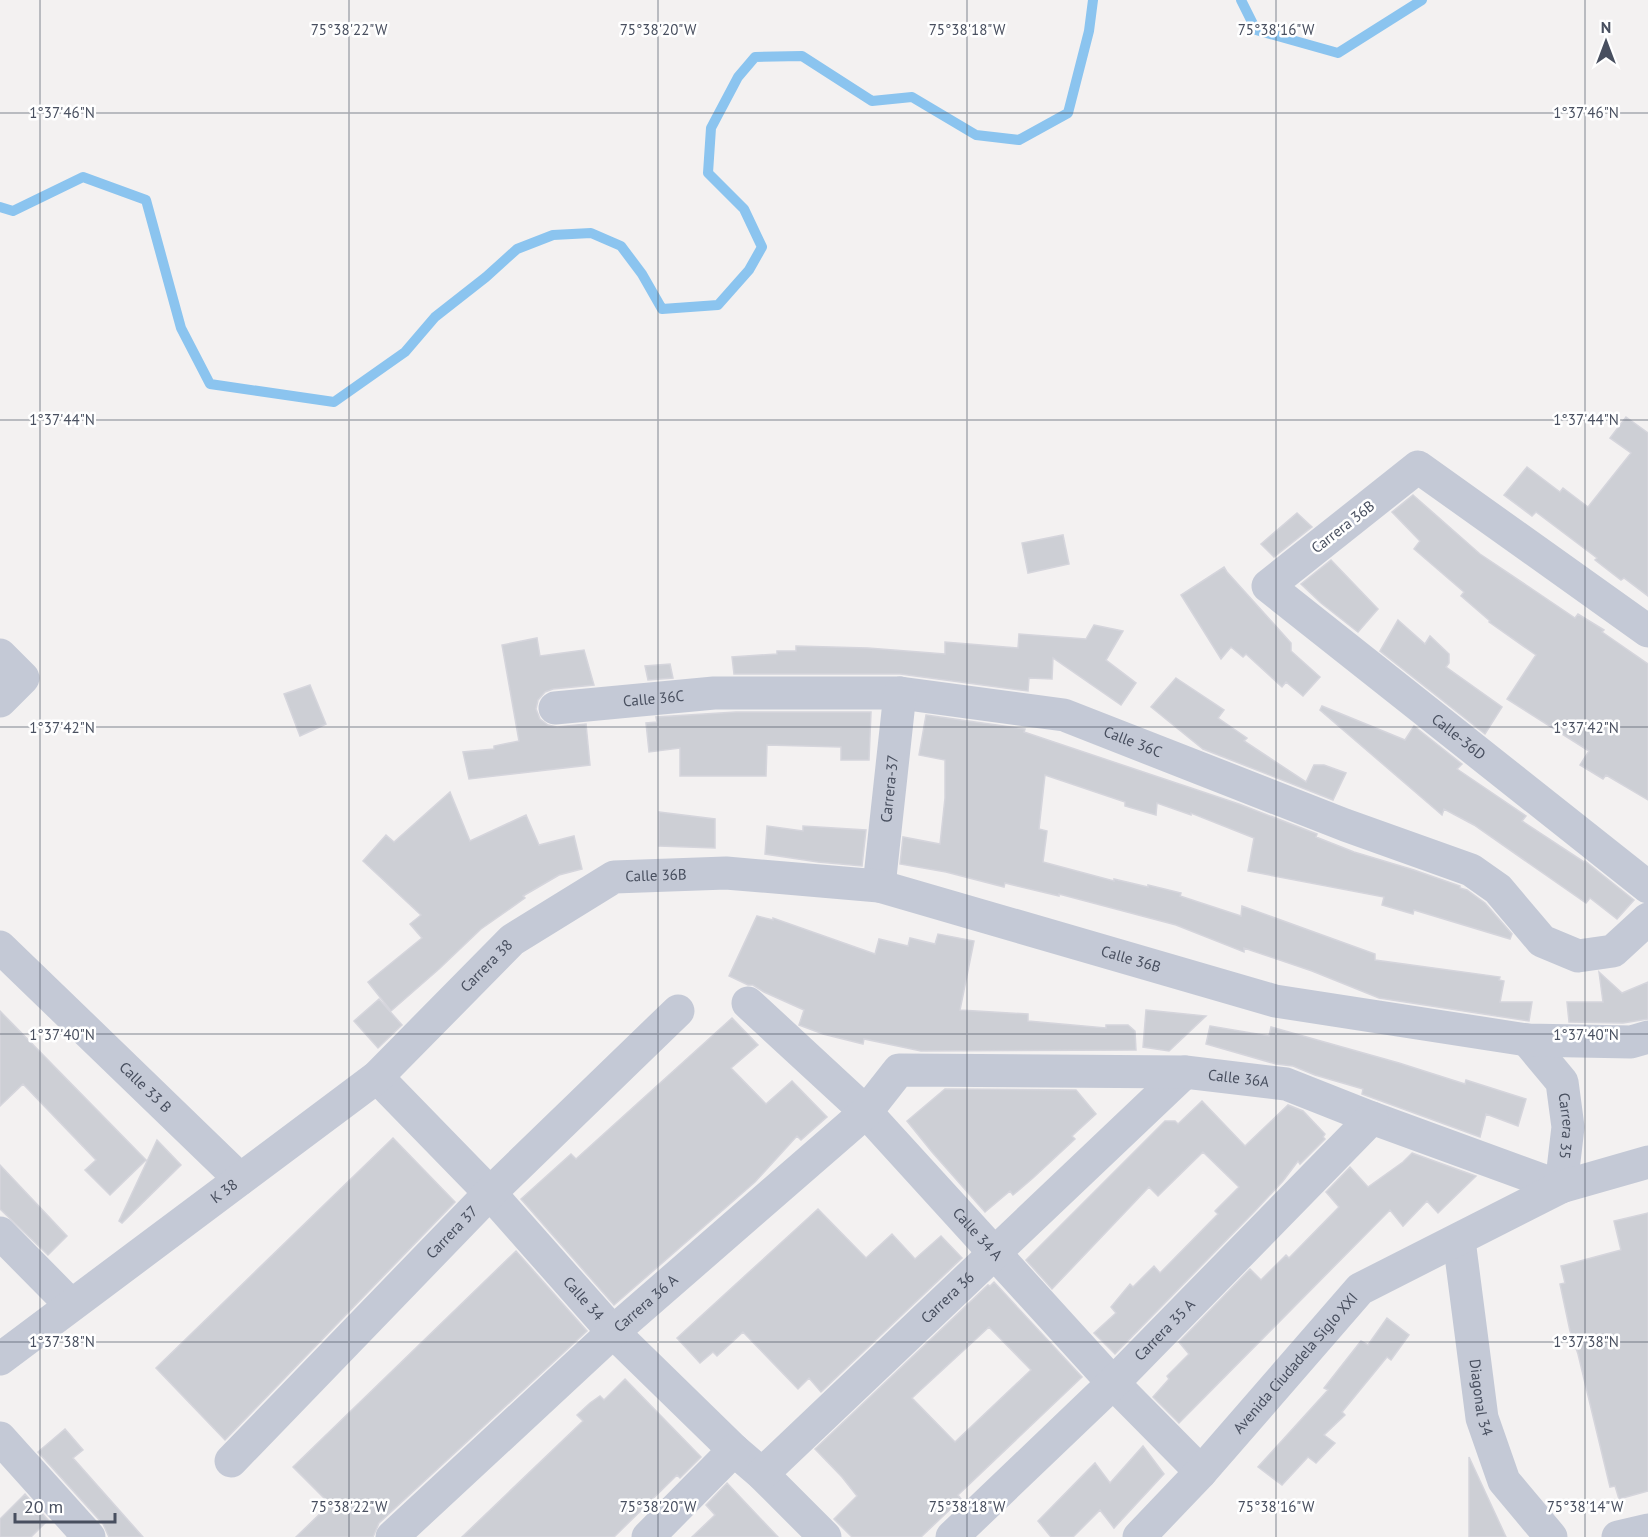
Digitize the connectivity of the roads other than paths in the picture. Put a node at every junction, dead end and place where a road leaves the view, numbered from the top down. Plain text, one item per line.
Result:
1 (1268, 586) joint
2 (1648, 631) edge
3 (0, 655) edge
4 (900, 693) junction
5 (0, 701) edge
6 (555, 708) dead end
7 (614, 877) joint
8 (879, 886) junction
9 (1648, 887) edge
10 (1648, 919) edge
11 (0, 947) edge
12 (748, 1003) dead end
13 (678, 1011) dead end
14 (1648, 1037) edge
15 (1527, 1040) junction
16 (899, 1070) joint
17 (1185, 1072) junction
18 (377, 1077) junction
19 (866, 1112) junction
20 (1372, 1118) junction
21 (1648, 1162) edge
22 (240, 1179) junction
23 (1561, 1187) junction
24 (490, 1193) junction
25 (0, 1233) edge
26 (1459, 1240) junction
27 (993, 1252) junction
28 (71, 1305) junction
29 (613, 1332) junction
30 (0, 1359) edge
31 (1113, 1383) junction
32 (0, 1438) edge
33 (734, 1449) junction
34 (231, 1461) dead end
35 (1201, 1472) junction
36 (762, 1474) junction
37 (1648, 1530) edge
38 (87, 1536) edge
39 (392, 1537) edge
40 (648, 1537) edge
41 (825, 1537) edge
42 (952, 1537) edge
43 (1139, 1537) edge
44 (1551, 1537) edge
45 (1617, 1537) edge

1 - 2 street, Carrera 36B
1 - 9 street, Calle-36D
3 - 5 street
4 - 6 street, Calle 36C
4 - 8 street, Carrera-37
4 - 10 street, Calle 36C
7 - 8 street, Calle 36B
7 - 18 street, Carrera 38
8 - 15 street, Calle 36B
11 - 22 street, Calle 33 B
12 - 19 street, Calle 34 A
13 - 24 street, Carrera 37
14 - 15 street, Calle 36B
15 - 23 street, Carrera 35
16 - 17 street, Calle 36A
16 - 19 street, Carrera 36 A
17 - 20 street, Calle 36A
17 - 27 street, Carrera 36
18 - 22 street, K 38
18 - 24 street, Calle 34
19 - 27 street, Calle 34 A
19 - 29 street, Carrera 36 A
20 - 23 street, Calle 36A
20 - 31 street, Carrera 35 A
21 - 23 street, Avenida Ciudadela Siglo XXI
22 - 28 street, K 38
23 - 26 street, Avenida Ciudadela Siglo XXI
24 - 29 street, Calle 34
24 - 34 street, Carrera 37
25 - 28 street
26 - 35 street, Avenida Ciudadela Siglo XXI
26 - 44 street, Diagonal 34
27 - 31 street, Calle 34 A
27 - 36 street, Carrera 36
28 - 30 street, K 38
29 - 33 street, Calle 34
29 - 39 street, Carrera 36 A
31 - 35 street, Calle 34 A
31 - 42 street, Carrera 35 A
32 - 38 street
33 - 36 street, Calle 34
33 - 40 street
35 - 43 street, Avenida Ciudadela Siglo XXI
36 - 41 street, Calle 34
37 - 45 street

